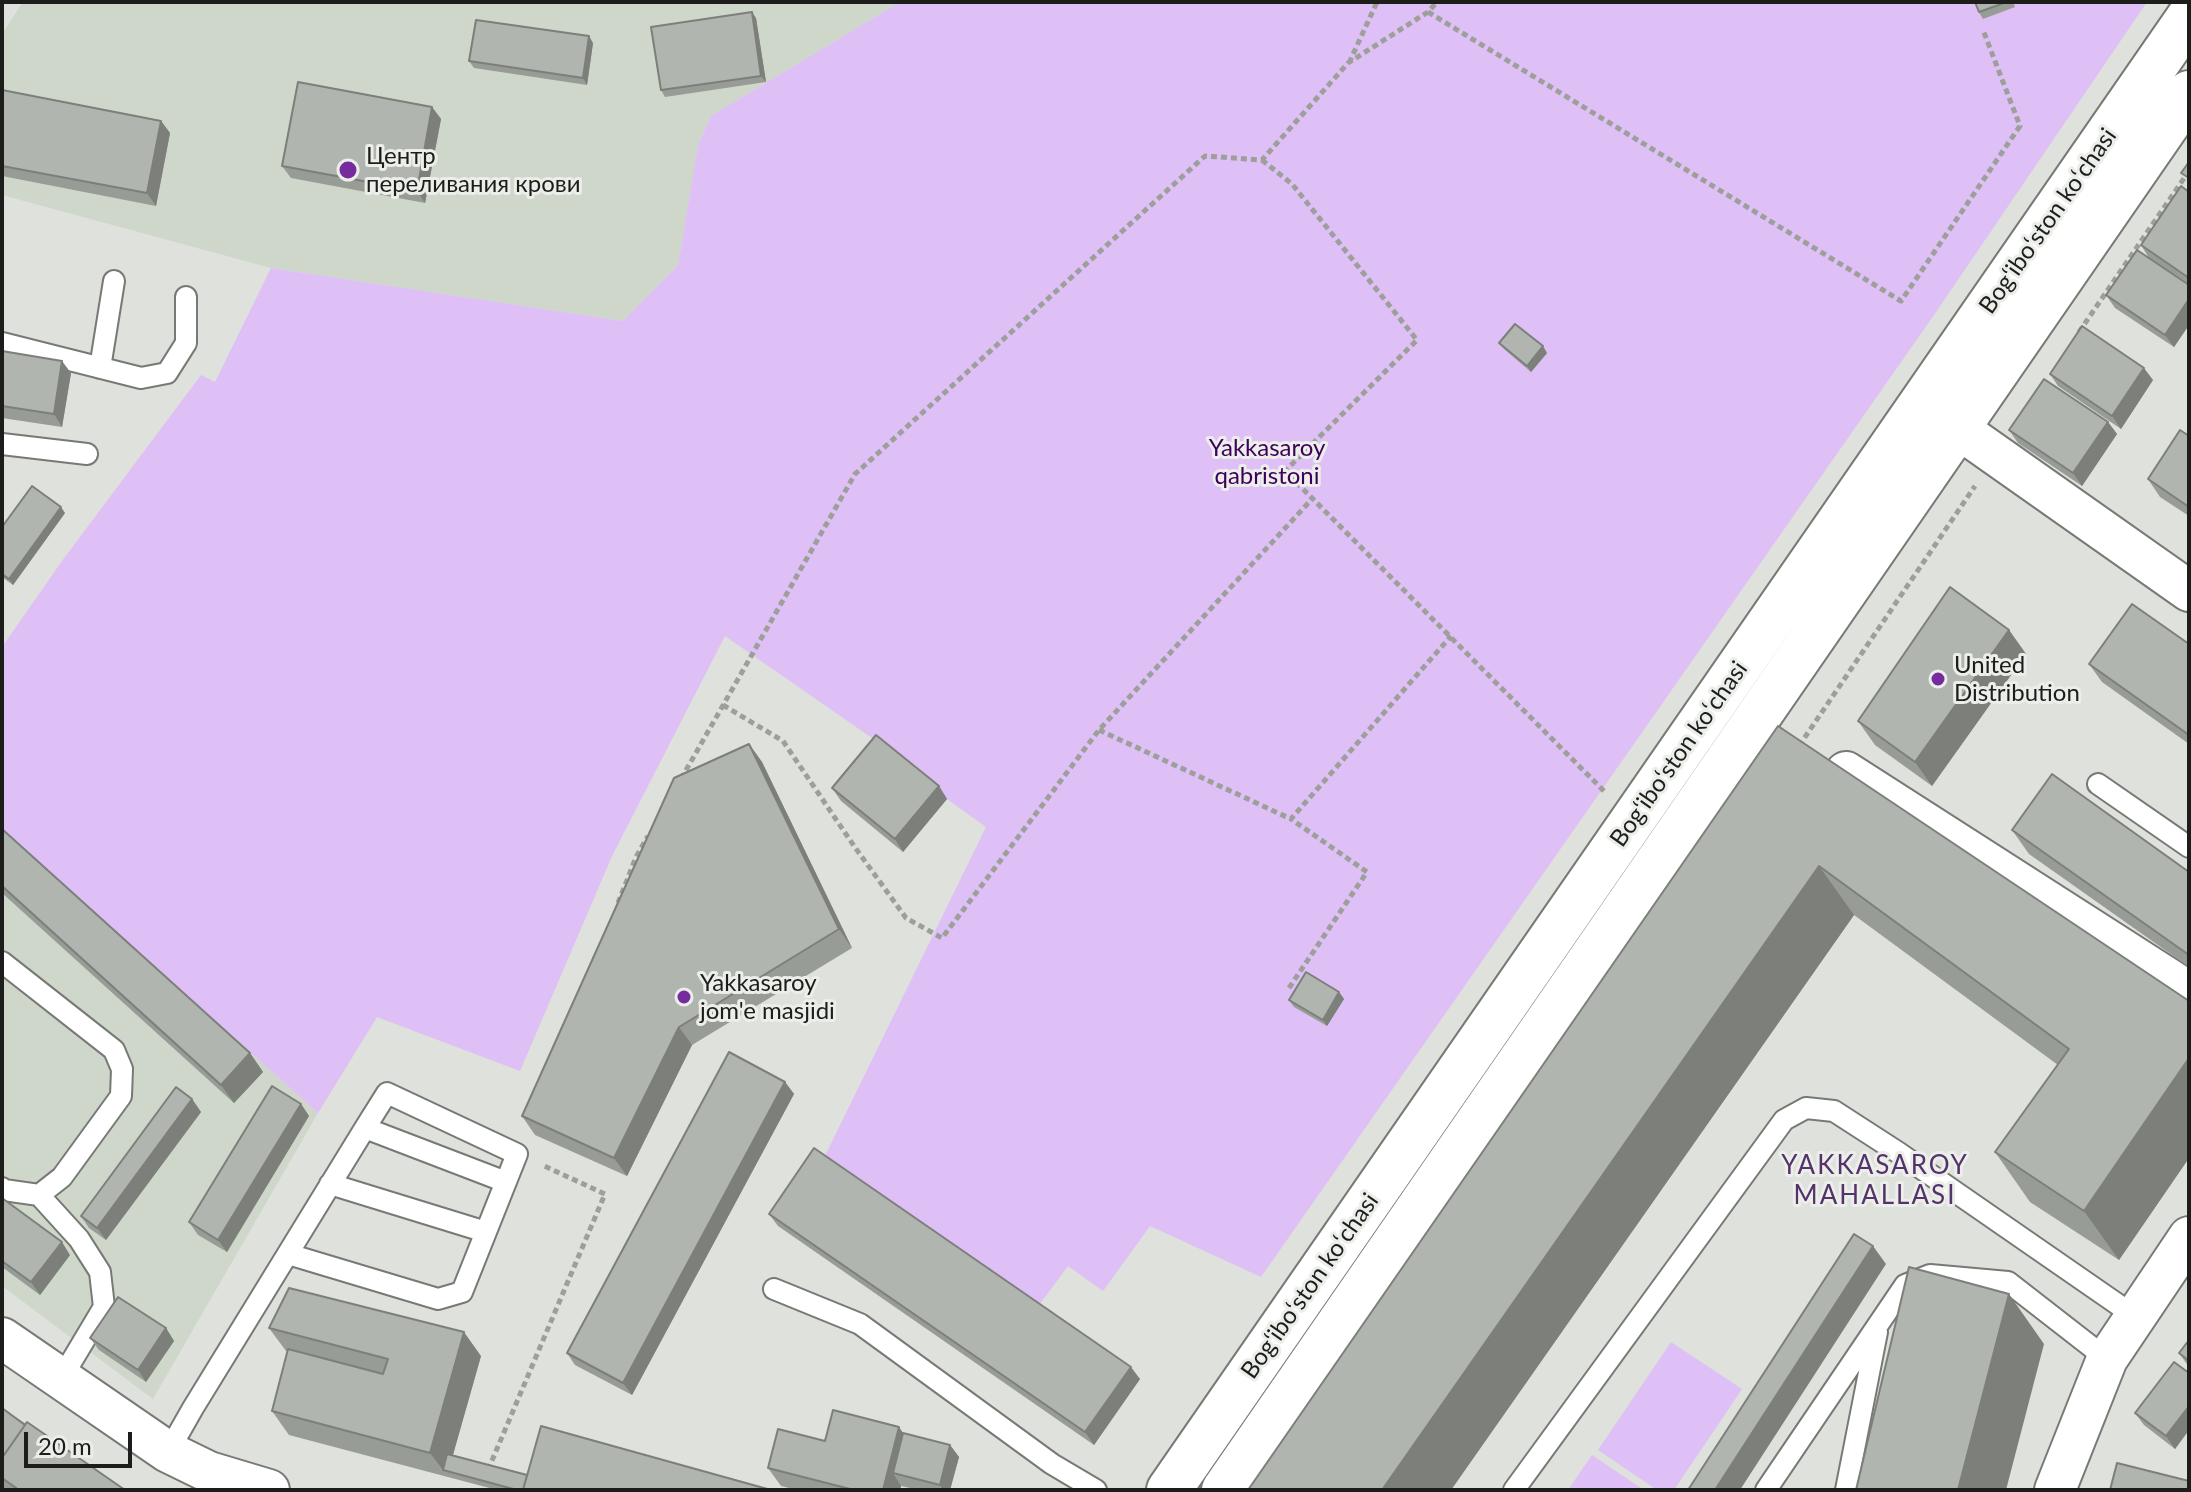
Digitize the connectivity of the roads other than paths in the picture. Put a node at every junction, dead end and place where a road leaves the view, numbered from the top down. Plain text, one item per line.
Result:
1 (2189, 17) edge
2 (2189, 93) edge
3 (114, 281) dead end
4 (186, 297) dead end
5 (2, 343) edge
6 (100, 368) junction
7 (1922, 403) junction
8 (1957, 428) junction
9 (2, 444) edge
10 (87, 454) dead end
11 (2189, 591) edge
12 (1846, 772) edge
13 (2098, 784) dead end
14 (2189, 847) edge
15 (2, 962) edge
16 (2189, 992) edge
17 (365, 1128) junction
18 (506, 1182) junction
19 (330, 1184) junction
20 (2, 1188) edge
21 (39, 1195) junction
22 (486, 1232) junction
23 (2189, 1237) edge
24 (288, 1254) junction
25 (774, 1289) dead end
26 (2136, 1317) junction
27 (1878, 1324) junction
28 (2, 1338) edge
29 (2107, 1359) junction
30 (61, 1379) junction
31 (168, 1452) junction
32 (207, 1481) edge
33 (269, 1490) edge
34 (1096, 1490) edge
35 (1169, 1490) edge
36 (1224, 1490) edge
37 (1514, 1490) edge
38 (1766, 1490) edge
39 (1846, 1490) edge
40 (2055, 1490) edge

1 - 7 street, Bogʻiboʻston koʻchasi
2 - 8 street, Bogʻiboʻston koʻchasi
3 - 6 lane
4 - 6 lane
5 - 6 lane
7 - 8 street
7 - 35 street, Bogʻiboʻston koʻchasi
8 - 11 street
8 - 36 street, Bogʻiboʻston koʻchasi
9 - 10 lane
12 - 16 street
13 - 14 lane
15 - 21 lane
17 - 18 lane
17 - 18 lane
17 - 19 lane
18 - 22 lane
19 - 22 lane
19 - 24 lane
20 - 21 lane
21 - 30 lane
22 - 24 lane
23 - 26 street
24 - 31 lane
25 - 34 lane
26 - 29 street
26 - 37 lane
27 - 29 lane
27 - 38 lane
27 - 39 lane
28 - 30 street
29 - 40 street
30 - 31 street
31 - 32 street
32 - 33 street

